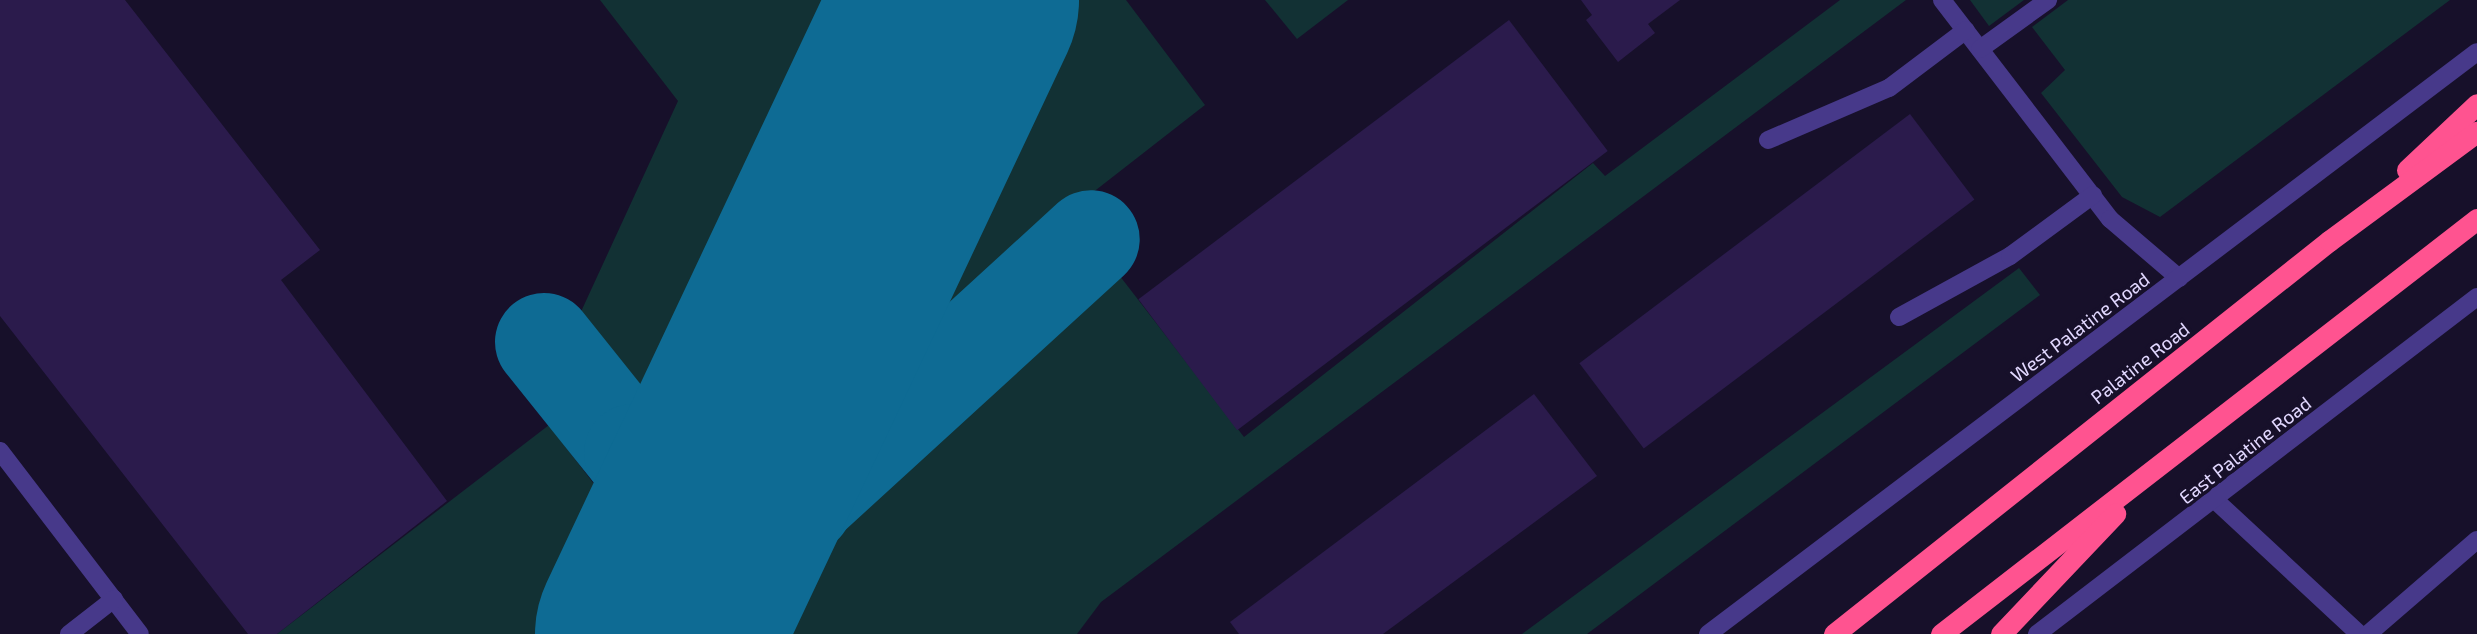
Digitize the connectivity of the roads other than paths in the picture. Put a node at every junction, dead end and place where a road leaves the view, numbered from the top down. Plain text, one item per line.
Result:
1 (1942, 0) edge
2 (2048, 0) edge
3 (1966, 30) junction
4 (1980, 49) junction
5 (2477, 52) edge
6 (2477, 104) edge
7 (2477, 132) edge
8 (1768, 140) dead end
9 (2093, 195) junction
10 (2477, 219) edge
11 (2329, 242) junction
12 (2179, 278) junction
13 (2477, 297) edge
14 (1899, 317) dead end
15 (0, 451) edge
16 (2161, 466) junction
17 (2215, 499) junction
18 (2477, 540) edge
19 (114, 599) junction
20 (1853, 619) junction
21 (69, 634) edge
22 (140, 634) edge
23 (1708, 634) edge
24 (1826, 634) edge
25 (1834, 634) edge
26 (1941, 634) edge
27 (2001, 634) edge
28 (2037, 634) edge
29 (2359, 634) edge
30 (2368, 634) edge

1 - 3 street
2 - 4 street
3 - 4 street
3 - 8 street
4 - 9 street
5 - 12 street, West Palatine Road
6 - 11 highway
7 - 11 highway, Palatine Road
9 - 12 street
9 - 14 street
10 - 16 highway
11 - 20 highway, Palatine Road
12 - 23 street, West Palatine Road
13 - 17 street, East Palatine Road
15 - 19 street
16 - 26 highway
16 - 27 highway
17 - 28 street, East Palatine Road
17 - 29 street
18 - 30 street
19 - 21 street
19 - 22 street
20 - 24 highway
20 - 25 highway, Palatine Road

